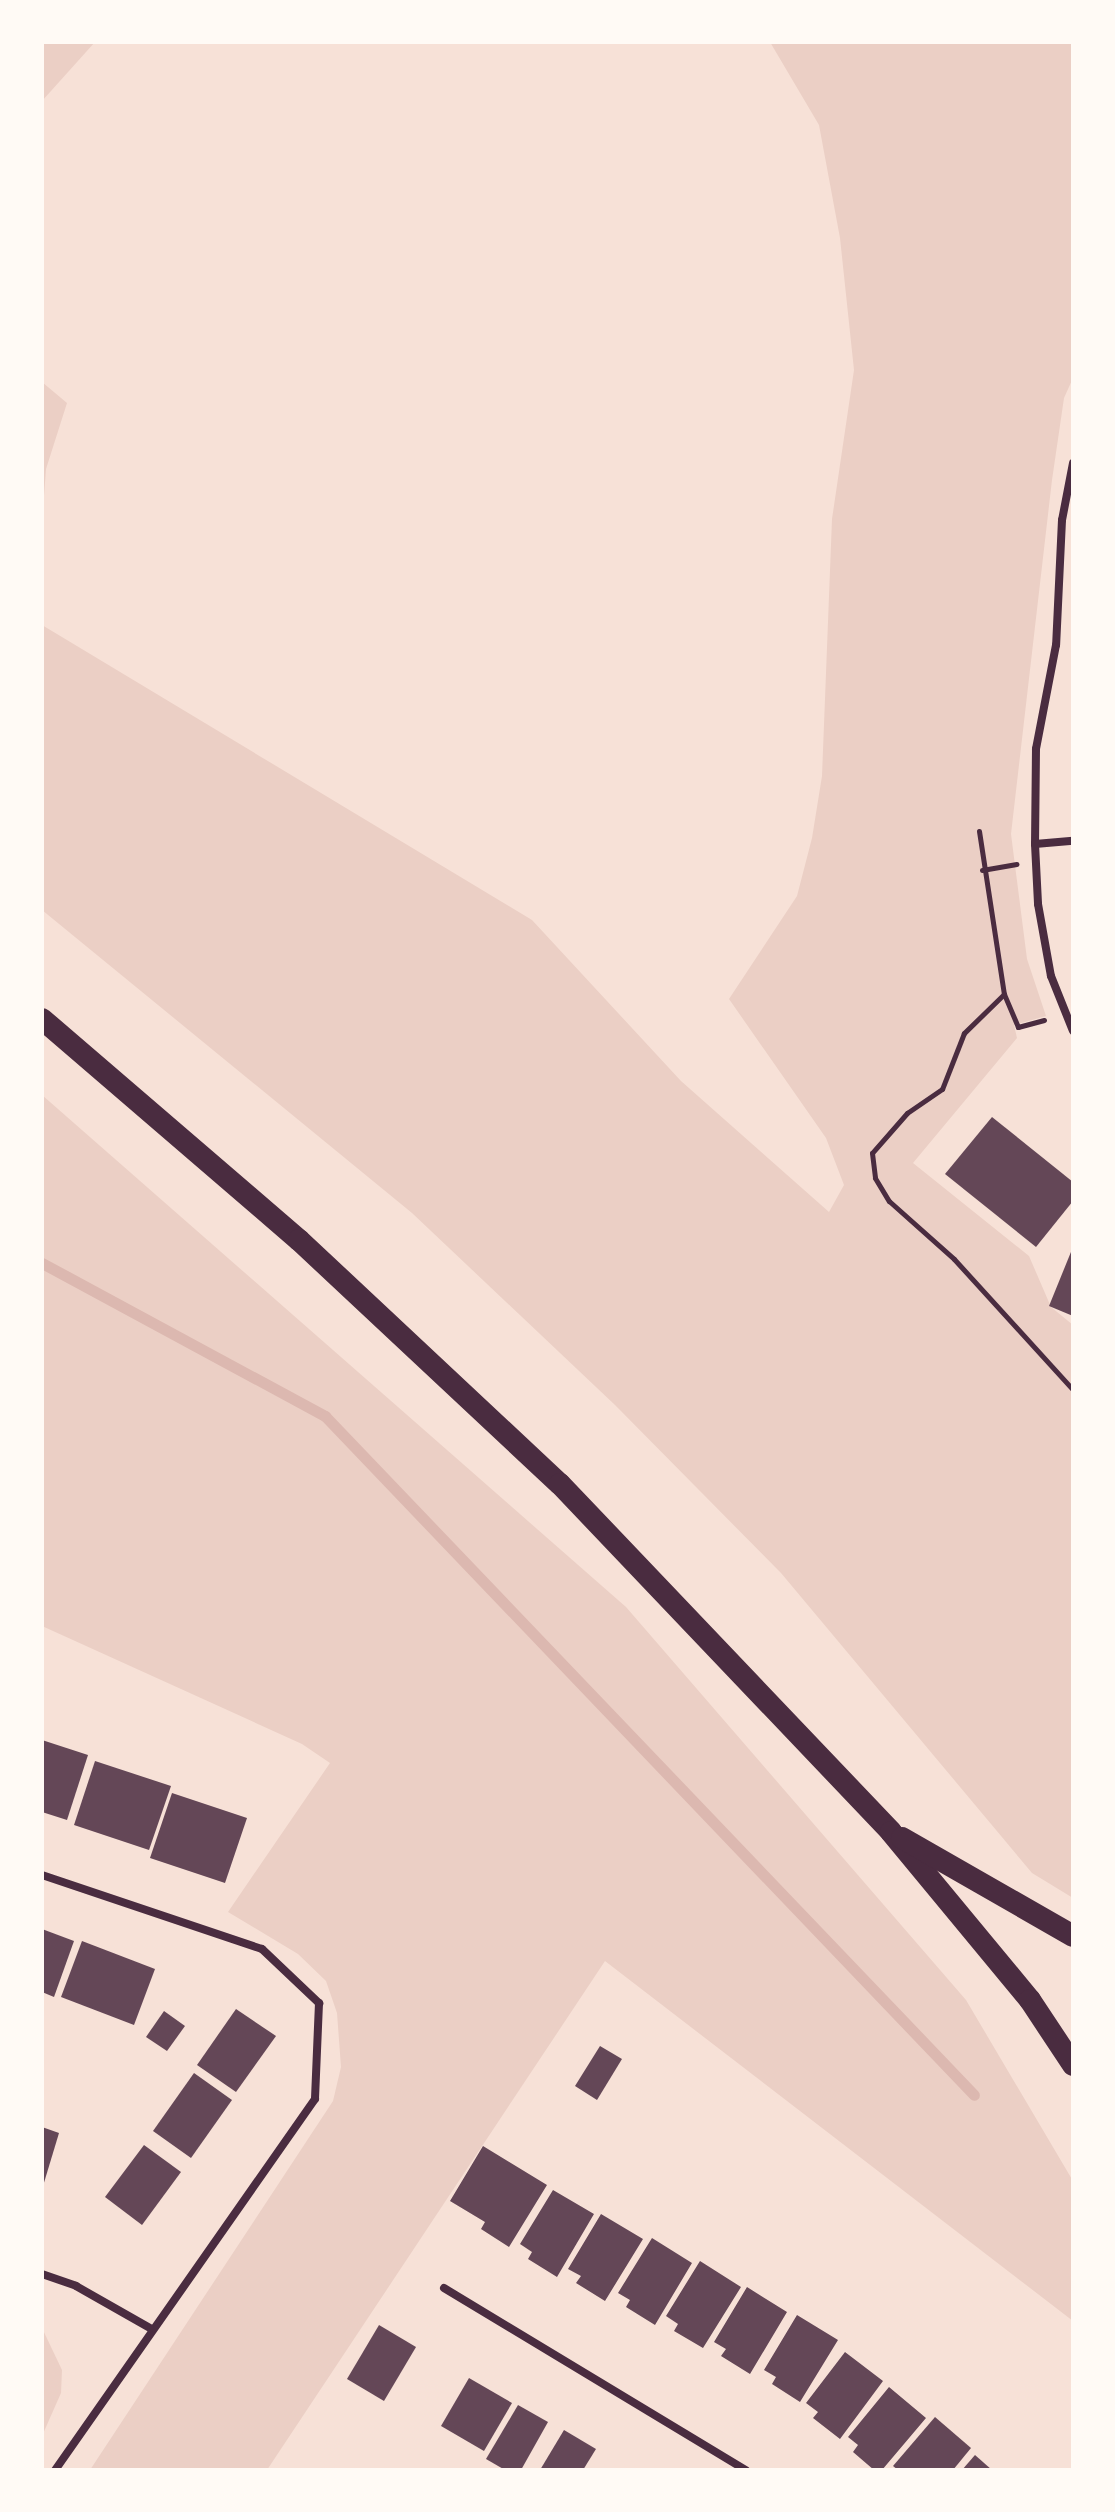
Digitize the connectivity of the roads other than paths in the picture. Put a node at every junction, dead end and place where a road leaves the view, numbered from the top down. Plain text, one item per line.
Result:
1 (1073, 463) edge
2 (1073, 841) edge
3 (1035, 844) junction
4 (42, 1019) edge
5 (1073, 1031) edge
6 (891, 1832) junction
7 (42, 1875) edge
8 (1073, 1936) edge
9 (1073, 2065) edge
10 (42, 2274) edge
11 (444, 2288) dead end
12 (150, 2328) junction
13 (55, 2470) edge
14 (746, 2470) edge

1 - 3 street
2 - 3 street
3 - 5 street
4 - 6 highway
6 - 8 highway
6 - 9 highway
7 - 12 street
10 - 12 street
11 - 14 street
12 - 13 street

